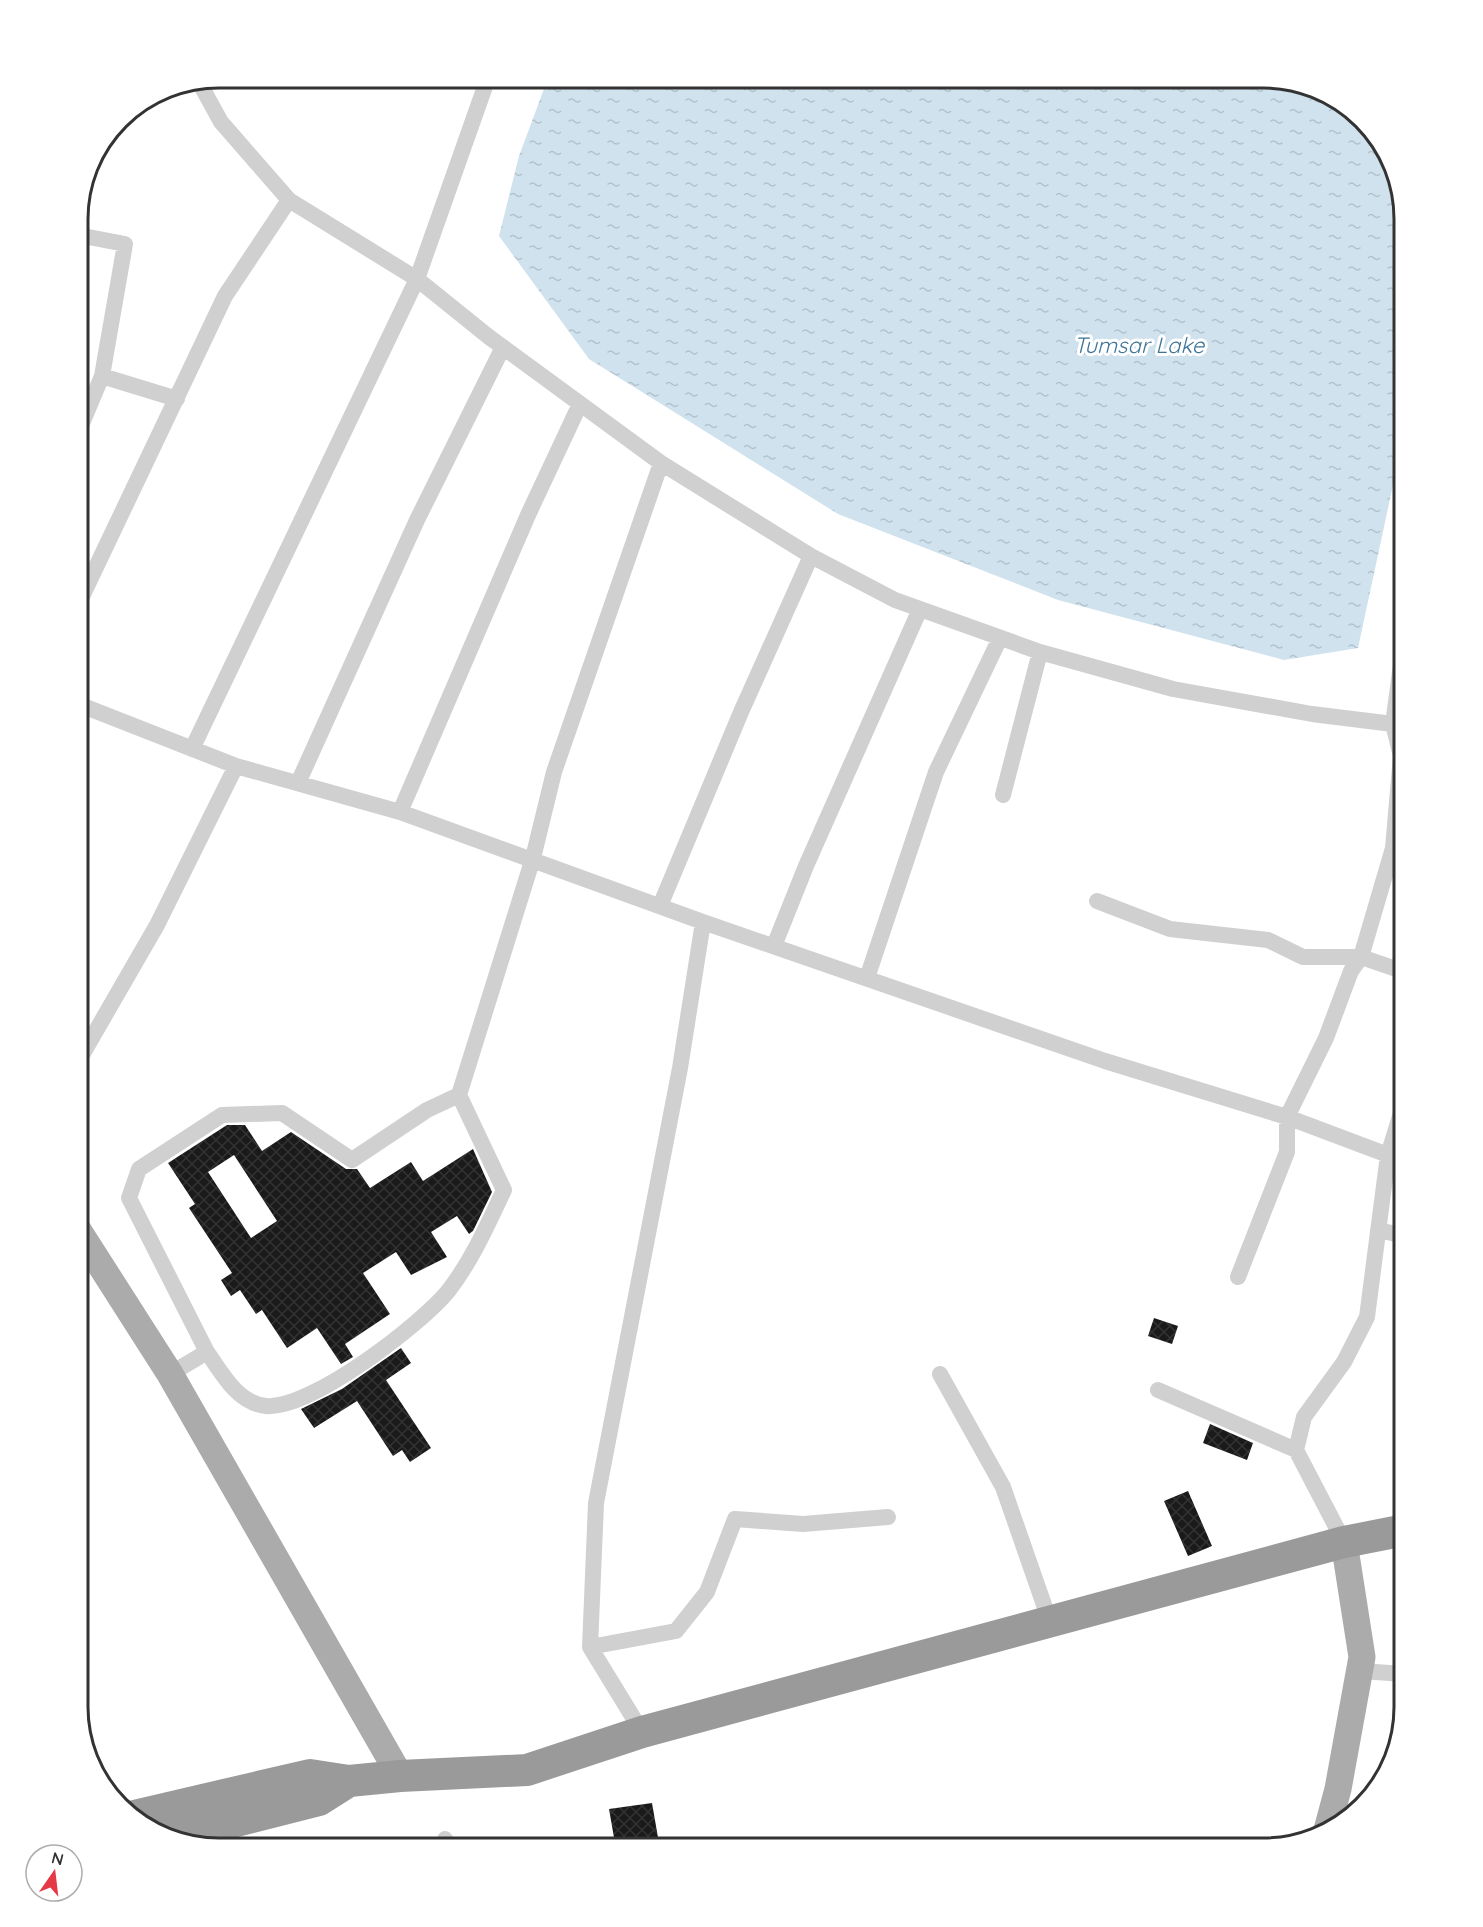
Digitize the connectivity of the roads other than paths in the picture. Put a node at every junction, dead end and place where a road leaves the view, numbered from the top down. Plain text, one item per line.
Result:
1 (484, 89) edge
2 (203, 90) edge
3 (289, 200) junction
4 (89, 237) edge
5 (417, 279) junction
6 (503, 347) junction
7 (102, 376) junction
8 (177, 399) junction
9 (580, 404) junction
10 (89, 407) edge
11 (661, 463) junction
12 (811, 556) junction
13 (89, 583) edge
14 (920, 609) junction
15 (1000, 638) junction
16 (1040, 652) junction
17 (89, 708) edge
18 (1394, 725) edge
19 (192, 749) junction
20 (236, 766) junction
21 (298, 783) junction
22 (1003, 795) dead end
23 (400, 812) junction
24 (1394, 837) edge
25 (533, 858) junction
26 (1097, 901) dead end
27 (660, 906) junction
28 (703, 922) junction
29 (774, 946) junction
30 (1361, 957) junction
31 (1394, 968) edge
32 (867, 978) junction
33 (88, 1044) edge
34 (459, 1095) junction
35 (1287, 1117) junction
36 (1394, 1136) edge
37 (1388, 1155) junction
38 (1378, 1230) junction
39 (1394, 1234) edge
40 (88, 1246) edge
41 (1238, 1277) dead end
42 (207, 1352) junction
43 (170, 1374) junction
44 (940, 1374) dead end
45 (1158, 1390) dead end
46 (1296, 1449) junction
47 (888, 1517) dead end
48 (1394, 1532) edge
49 (1344, 1542) junction
50 (1050, 1622) junction
51 (590, 1647) junction
52 (1360, 1671) junction
53 (1394, 1673) edge
54 (642, 1732) junction
55 (400, 1776) junction
56 (349, 1781) junction
57 (143, 1814) edge
58 (1330, 1820) edge
59 (185, 1834) edge

1 - 5 street
2 - 3 street
3 - 5 street
3 - 8 street
4 - 7 street
5 - 6 street
5 - 19 street
6 - 9 street
6 - 21 street
7 - 8 street
7 - 10 street
8 - 13 street
9 - 11 street
9 - 23 street
11 - 12 street
11 - 25 street
12 - 14 street
12 - 27 street
14 - 15 street
14 - 29 street
15 - 16 street
15 - 32 street
16 - 18 street
16 - 22 street
17 - 19 street
19 - 20 street
20 - 21 street
20 - 33 street
21 - 23 street
23 - 25 street
24 - 30 street
25 - 27 street
25 - 34 street
26 - 30 street
27 - 28 street
28 - 29 street
28 - 51 street
29 - 32 street
30 - 31 street
30 - 35 street
32 - 35 street
34 - 42 street
34 - 42 street
35 - 37 street
35 - 41 street
36 - 37 street
37 - 38 street
38 - 39 street
38 - 46 street
40 - 43 main road
42 - 43 street
43 - 55 main road
44 - 50 street
45 - 46 street
46 - 49 street
47 - 51 street
48 - 49 highway
49 - 50 highway
49 - 52 main road
50 - 54 highway
51 - 54 street
52 - 53 street
52 - 58 main road
54 - 55 highway
55 - 56 highway
56 - 57 highway
56 - 59 highway

